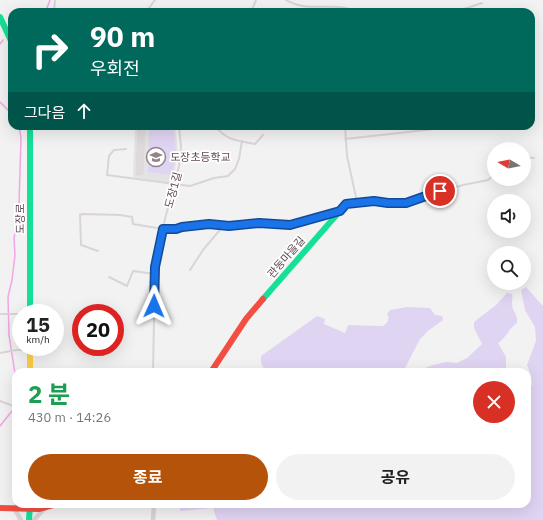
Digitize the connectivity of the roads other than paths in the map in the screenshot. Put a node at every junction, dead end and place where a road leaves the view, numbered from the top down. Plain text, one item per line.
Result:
1 (286, 0) edge
2 (482, 2) dead end
3 (347, 8) edge
4 (466, 8) edge
5 (0, 17) edge
6 (8, 34) edge
7 (30, 130) edge
8 (179, 130) edge
9 (218, 130) edge
10 (345, 130) edge
11 (425, 130) edge
12 (263, 135) dead end
13 (345, 139) junction
14 (242, 141) junction
15 (126, 149) dead end
16 (531, 158) edge
17 (534, 158) dead end
18 (487, 180) edge
19 (174, 185) junction
20 (357, 202) junction
21 (340, 211) junction
22 (224, 225) junction
23 (163, 229) junction
24 (98, 251) dead end
25 (190, 270) dead end
26 (155, 274) junction
27 (109, 277) dead end
28 (30, 304) edge
29 (1, 313) edge
30 (12, 314) edge
31 (12, 351) edge
32 (0, 353) edge
33 (30, 356) edge
34 (30, 368) edge
35 (153, 368) edge
36 (214, 368) edge
37 (0, 401) edge
38 (12, 405) edge
39 (12, 506) edge
40 (0, 508) edge
41 (17, 508) edge
42 (30, 508) edge
43 (46, 508) edge
44 (154, 508) edge
45 (21, 520) edge
46 (29, 520) edge
47 (34, 520) edge
48 (153, 520) edge

1 - 3 lane
2 - 4 lane
5 - 6 street
7 - 28 street, 도장로
8 - 19 lane, 도장1길
9 - 14 lane
10 - 13 lane
11 - 13 lane
12 - 14 lane
13 - 20 lane
14 - 19 lane
15 - 19 lane
16 - 17 lane
18 - 20 lane, 관동마을길
19 - 23 lane, 도장1길
20 - 21 lane, 관동마을길
21 - 22 lane
21 - 36 street, 관동마을길
22 - 23 lane
22 - 25 lane
23 - 24 lane
23 - 26 lane, 도장1길
26 - 27 lane
26 - 35 lane, 도장1길
29 - 30 lane
31 - 32 lane
33 - 34 street
37 - 38 lane
39 - 40 street
41 - 45 street
42 - 46 street
43 - 47 street
44 - 48 street

